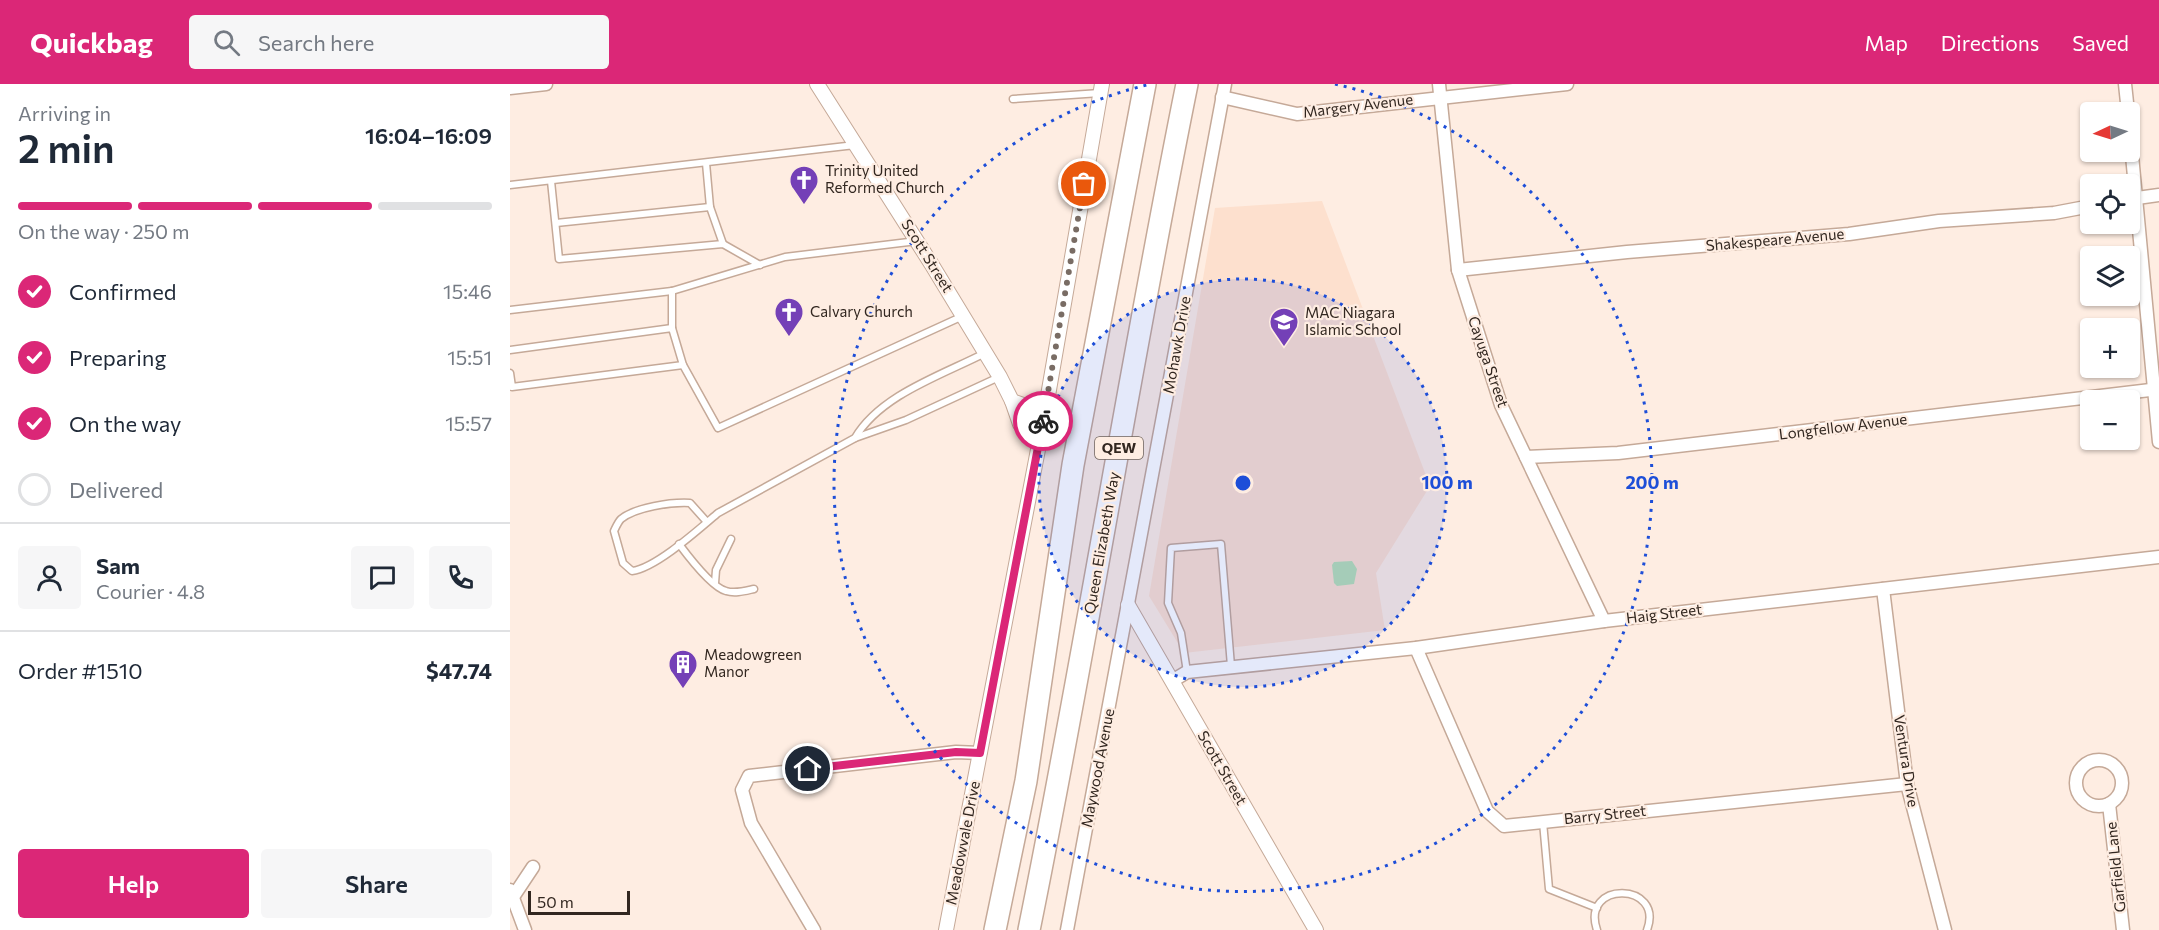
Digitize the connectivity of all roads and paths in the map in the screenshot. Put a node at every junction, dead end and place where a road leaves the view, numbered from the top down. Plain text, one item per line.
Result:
1 (546, 84) edge
2 (817, 84) edge
3 (1145, 84) edge
4 (1186, 84) edge
5 (1225, 84) edge
6 (1567, 84) edge
7 (2125, 84) edge
8 (510, 88) edge
9 (1101, 88) edge
10 (1439, 90) edge
11 (1222, 97) junction
12 (1012, 99) dead end
13 (2127, 102) edge
14 (858, 145) junction
15 (706, 162) junction
16 (551, 181) junction
17 (510, 185) edge
18 (2159, 195) edge
19 (2140, 197) edge
20 (710, 207) junction
21 (2080, 208) edge
22 (556, 222) junction
23 (2137, 234) edge
24 (917, 241) junction
25 (723, 244) junction
26 (760, 265) junction
27 (1458, 270) junction
28 (672, 291) junction
29 (510, 310) edge
30 (963, 316) junction
31 (672, 328) junction
32 (510, 350) edge
33 (985, 353) junction
34 (683, 365) junction
35 (510, 374) edge
36 (1000, 377) junction
37 (2156, 389) edge
38 (1012, 401) junction
39 (1045, 413) junction
40 (855, 438) junction
41 (2159, 442) edge
42 (1039, 444) junction
43 (1527, 457) junction
44 (707, 522) junction
45 (731, 539) dead end
46 (679, 544) junction
47 (2159, 557) edge
48 (715, 583) junction
49 (754, 589) dead end
50 (1883, 589) junction
51 (1128, 605) junction
52 (1604, 621) junction
53 (1416, 648) junction
54 (1231, 666) junction
55 (1187, 672) junction
56 (1172, 681) junction
57 (980, 753) junction
58 (1907, 784) junction
59 (2109, 804) dead end
60 (1543, 822) junction
61 (533, 867) dead end
62 (511, 895) edge
63 (1597, 908) junction
64 (525, 930) edge
65 (814, 930) edge
66 (946, 930) edge
67 (995, 930) edge
68 (1031, 930) edge
69 (1067, 930) edge
70 (1316, 930) edge
71 (1597, 930) edge
72 (1647, 930) edge
73 (1945, 930) edge
74 (2123, 930) edge

1 - 8 street
2 - 14 street, Scott Street
3 - 67 highway, QEW
4 - 68 highway, Queen Elizabeth Way / QEW
5 - 11 street, Mohawk Drive
6 - 10 street, Margery Avenue
7 - 13 street
9 - 12 lane
9 - 39 street, Meadowvale Drive
10 - 11 street, Margery Avenue
10 - 27 street, Cayuga Street
11 - 51 street, Mohawk Drive
14 - 15 lane
14 - 24 street, Scott Street
15 - 16 lane
15 - 20 lane
16 - 17 lane
16 - 22 lane
18 - 19 street
20 - 22 lane
20 - 25 lane
21 - 27 street, Shakespeare Avenue
22 - 25 lane
23 - 37 street
24 - 26 lane
24 - 30 street, Scott Street
25 - 26 lane
26 - 28 lane
27 - 43 street, Cayuga Street
28 - 29 lane
28 - 31 lane
30 - 33 street, Scott Street
30 - 34 lane
31 - 32 lane
31 - 34 lane
33 - 36 street, Scott Street
33 - 40 lane
34 - 35 lane
36 - 38 street, Scott Street
36 - 40 lane
37 - 41 street
37 - 43 street, Longfellow Avenue
38 - 39 street
38 - 42 street, Scott Street
39 - 42 street, Meadowvale Drive
40 - 44 lane
42 - 57 street, Meadowvale Drive
43 - 52 street, Cayuga Street
44 - 46 lane
44 - 46 lane
45 - 48 lane
46 - 48 lane
47 - 50 street, Haig Street
48 - 49 lane
50 - 52 street, Haig Street
50 - 58 street, Ventura Drive
51 - 56 street, Scott Street
51 - 69 street, Maywood Avenue
52 - 53 street, Haig Street
53 - 54 street, Haig Street
53 - 60 street, Barry Street
54 - 55 street, Haig Street
54 - 55 lane
55 - 56 street, Haig Street
56 - 70 street, Scott Street
57 - 65 street
57 - 66 street, Meadowvale Drive
58 - 60 street, Barry Street
58 - 73 street, Ventura Drive
59 - 74 street, Garfield Lane
60 - 63 lane
61 - 62 street
62 - 64 street
63 - 71 lane
63 - 72 lane

